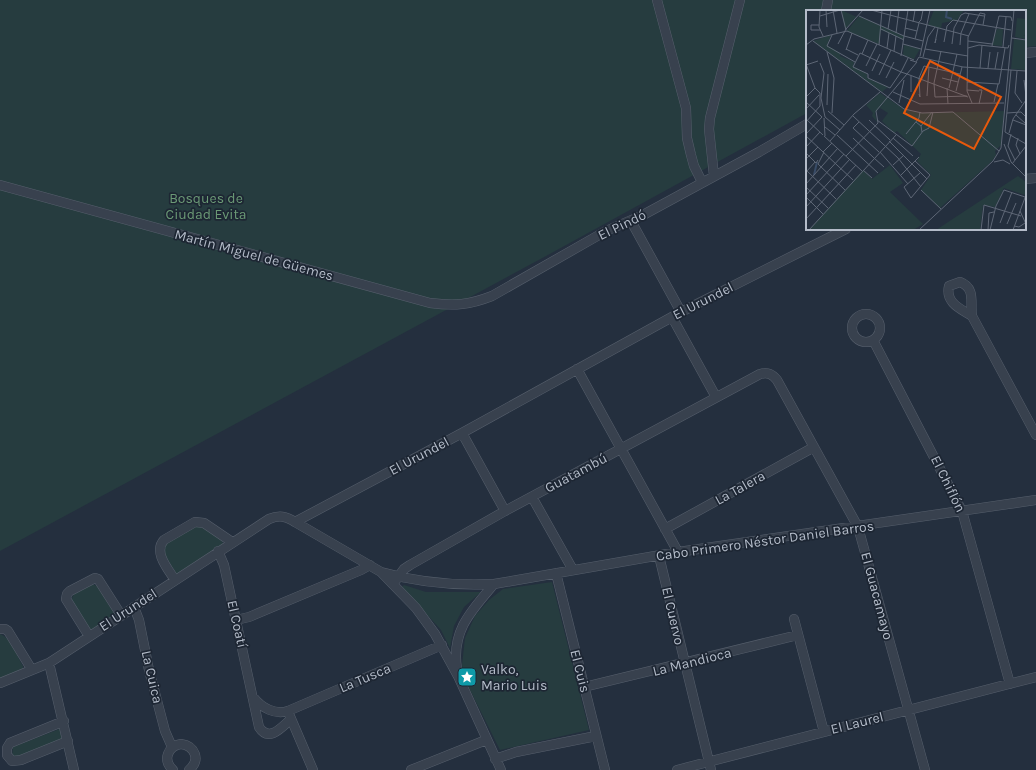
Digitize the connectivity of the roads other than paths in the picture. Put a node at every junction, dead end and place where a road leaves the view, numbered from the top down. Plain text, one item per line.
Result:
1 (657, 0) edge
2 (740, 0) edge
3 (828, 0) edge
4 (826, 10) edge
5 (1036, 52) edge
6 (1026, 53) edge
7 (806, 125) edge
8 (714, 176) junction
9 (1036, 178) edge
10 (1026, 179) edge
11 (0, 180) edge
12 (702, 182) junction
13 (4, 186) edge
14 (631, 221) junction
15 (844, 230) edge
16 (430, 303) joint
17 (681, 312) junction
18 (972, 316) dead end
19 (672, 317) junction
20 (873, 340) dead end
21 (578, 368) junction
22 (767, 372) joint
23 (716, 397) junction
24 (462, 433) junction
25 (1036, 435) edge
26 (814, 447) junction
27 (621, 449) junction
28 (532, 497) junction
29 (1036, 500) edge
30 (505, 511) junction
31 (962, 511) junction
32 (295, 522) junction
33 (858, 527) junction
34 (665, 529) junction
35 (232, 542) junction
36 (218, 551) junction
37 (678, 552) junction
38 (659, 556) junction
39 (370, 565) junction
40 (573, 570) junction
41 (556, 573) junction
42 (175, 580) junction
43 (396, 580) junction
44 (494, 584) junction
45 (134, 607) junction
46 (121, 615) junction
47 (794, 619) dead end
48 (236, 620) junction
49 (0, 629) edge
50 (798, 635) junction
51 (89, 636) junction
52 (442, 645) junction
53 (49, 663) junction
54 (684, 664) junction
55 (32, 670) junction
56 (458, 676) junction
57 (1036, 677) edge
58 (0, 683) edge
59 (1010, 684) junction
60 (584, 687) junction
61 (253, 698) junction
62 (908, 710) junction
63 (290, 715) junction
64 (64, 721) junction
65 (824, 732) junction
66 (596, 736) junction
67 (486, 740) junction
68 (68, 741) junction
69 (172, 747) junction
70 (495, 759) junction
71 (709, 766) edge
72 (74, 770) edge
73 (173, 770) edge
74 (189, 770) edge
75 (313, 770) edge
76 (411, 770) edge
77 (501, 770) edge
78 (605, 770) edge
79 (677, 770) edge
80 (925, 770) edge

1 - 12 street
2 - 8 street
3 - 4 street
5 - 6 street
7 - 8 street, El Pindó
8 - 12 street, El Pindó
9 - 10 street
11 - 13 street, Martín Miguel de Güemes
12 - 14 street, El Pindó
13 - 16 street, Martín Miguel de Güemes
14 - 16 street, El Pindó
14 - 17 street
15 - 17 street, El Urundel
17 - 19 street, El Urundel
18 - 25 street
19 - 21 street, El Urundel
19 - 23 street
20 - 31 street, El Chiflón
21 - 24 street, El Urundel
21 - 27 street
22 - 23 street, Guatambú
22 - 26 street, El Guacamayo
23 - 27 street, Guatambú
24 - 30 street
24 - 32 street, El Urundel
26 - 33 street, El Guacamayo
26 - 34 street, La Talera
27 - 28 street, Guatambú
27 - 34 street
28 - 30 street, Guatambú
28 - 40 street
29 - 31 street, Cabo Primero Néstor Daniel Barros
30 - 43 street, Guatambú
31 - 33 street, Cabo Primero Néstor Daniel Barros
31 - 59 street, El Chiflón
32 - 35 street, El Urundel
32 - 39 street
33 - 37 street, Cabo Primero Néstor Daniel Barros
33 - 62 street, El Guacamayo
34 - 37 street
35 - 36 street, El Urundel
35 - 42 street
36 - 42 street, El Urundel
36 - 48 street, El Coatí
37 - 38 street, Cabo Primero Néstor Daniel Barros
38 - 40 street, Cabo Primero Néstor Daniel Barros
38 - 54 street, El Cuervo
39 - 43 street
39 - 48 street
40 - 41 street, Cabo Primero Néstor Daniel Barros
41 - 44 street, Cabo Primero Néstor Daniel Barros
41 - 60 street, El Cuis
42 - 45 street, El Urundel
43 - 44 street, Cabo Primero Néstor Daniel Barros
43 - 52 street
44 - 56 street
45 - 46 street, El Urundel
45 - 69 street, La Cuica
46 - 51 street, El Urundel
46 - 51 street
47 - 50 street
48 - 61 street, El Coatí
49 - 55 street
50 - 54 street, La Mandioca
50 - 65 street
51 - 53 street, El Urundel
52 - 56 street
52 - 63 street, La Tusca
53 - 55 street, El Urundel
53 - 64 street
54 - 60 street, La Mandioca
54 - 71 street, El Cuervo
55 - 58 street, El Urundel
56 - 67 street
57 - 59 street, El Laurel
59 - 62 street, El Laurel
60 - 66 street, El Cuis
61 - 63 street
61 - 63 street, El Coatí
62 - 65 street, El Laurel
62 - 80 street, El Guacamayo
63 - 75 street
64 - 68 street
64 - 68 street
65 - 71 street, El Laurel
66 - 70 street
66 - 78 street, El Cuis
67 - 70 street
67 - 76 street
68 - 72 street
69 - 73 street
69 - 74 street
70 - 77 street
71 - 79 street, El Laurel

